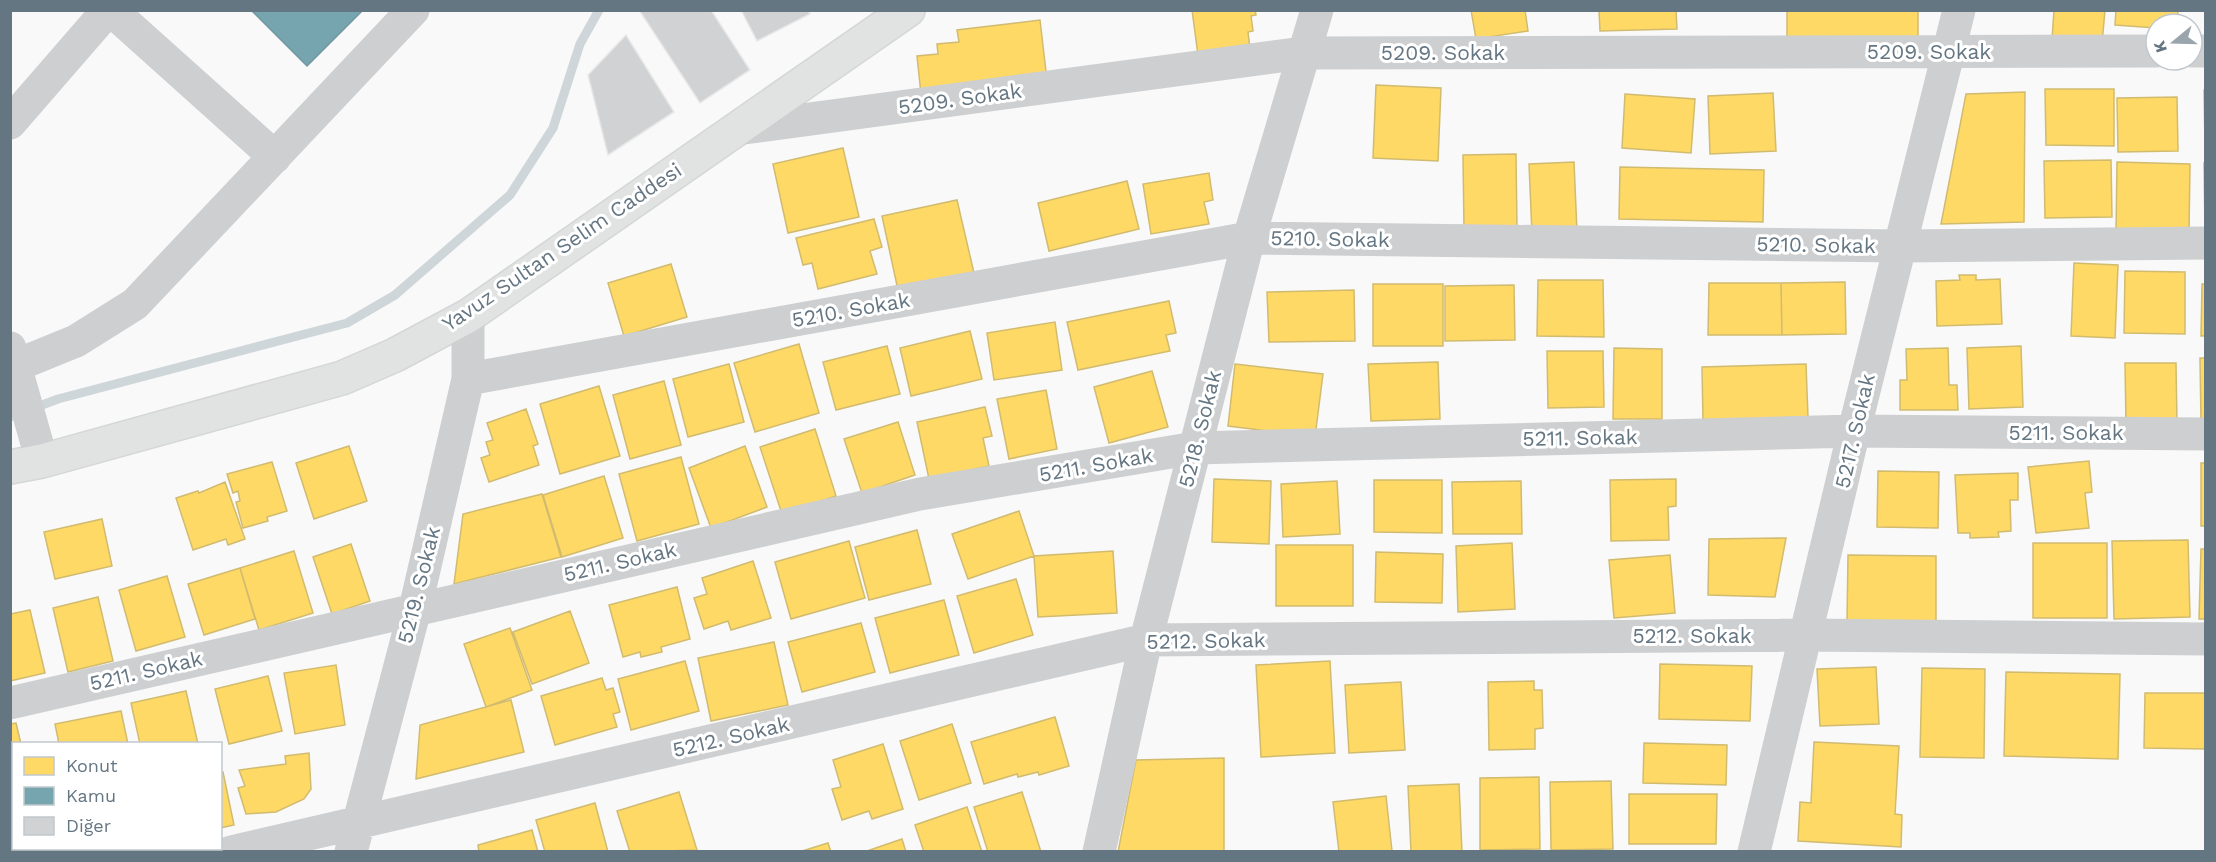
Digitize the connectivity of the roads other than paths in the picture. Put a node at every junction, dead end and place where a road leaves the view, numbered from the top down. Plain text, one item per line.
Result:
1 (110, 10) edge
2 (413, 10) edge
3 (908, 10) edge
4 (1317, 10) edge
5 (1959, 10) edge
6 (2144, 51) edge
7 (1949, 52) junction
8 (1303, 53) junction
9 (10, 123) edge
10 (736, 129) junction
11 (275, 157) junction
12 (1249, 238) junction
13 (2205, 243) edge
14 (1900, 246) junction
15 (468, 316) junction
16 (17, 367) edge
17 (468, 379) junction
18 (1854, 431) junction
19 (2205, 434) edge
20 (1195, 448) junction
21 (29, 453) edge
22 (415, 609) junction
23 (1807, 635) junction
24 (2205, 639) edge
25 (1146, 640) junction
26 (10, 703) edge
27 (355, 838) edge
28 (231, 852) edge
29 (1100, 852) edge
30 (1754, 852) edge

1 - 9 street
1 - 11 street
2 - 11 street
3 - 10 street, Yavuz Sultan Selim Caddesi
4 - 8 street, 5218. Sokak
5 - 7 street, 5217. Sokak
6 - 7 street, 5209. Sokak
7 - 8 street, 5209. Sokak
7 - 14 street, 5217. Sokak
8 - 10 street, 5209. Sokak
8 - 12 street, 5218. Sokak
10 - 15 street, Yavuz Sultan Selim Caddesi
11 - 16 street
12 - 14 street, 5210. Sokak
12 - 17 street, 5210. Sokak
12 - 20 street, 5218. Sokak
13 - 14 street, 5210. Sokak
14 - 18 street, 5217. Sokak
15 - 17 street, 5219. Sokak
15 - 21 street, Yavuz Sultan Selim Caddesi
16 - 21 street
17 - 22 street, 5219. Sokak
18 - 19 street, 5211. Sokak
18 - 20 street, 5211. Sokak
18 - 23 street, 5217. Sokak
20 - 22 street, 5211. Sokak
20 - 25 street, 5218. Sokak
22 - 26 street, 5211. Sokak
22 - 27 street, 5219. Sokak
23 - 24 street, 5212. Sokak
23 - 25 street, 5212. Sokak
23 - 30 street, 5217. Sokak
25 - 27 street, 5212. Sokak
25 - 29 street, 5218. Sokak
27 - 28 street, 5212. Sokak

